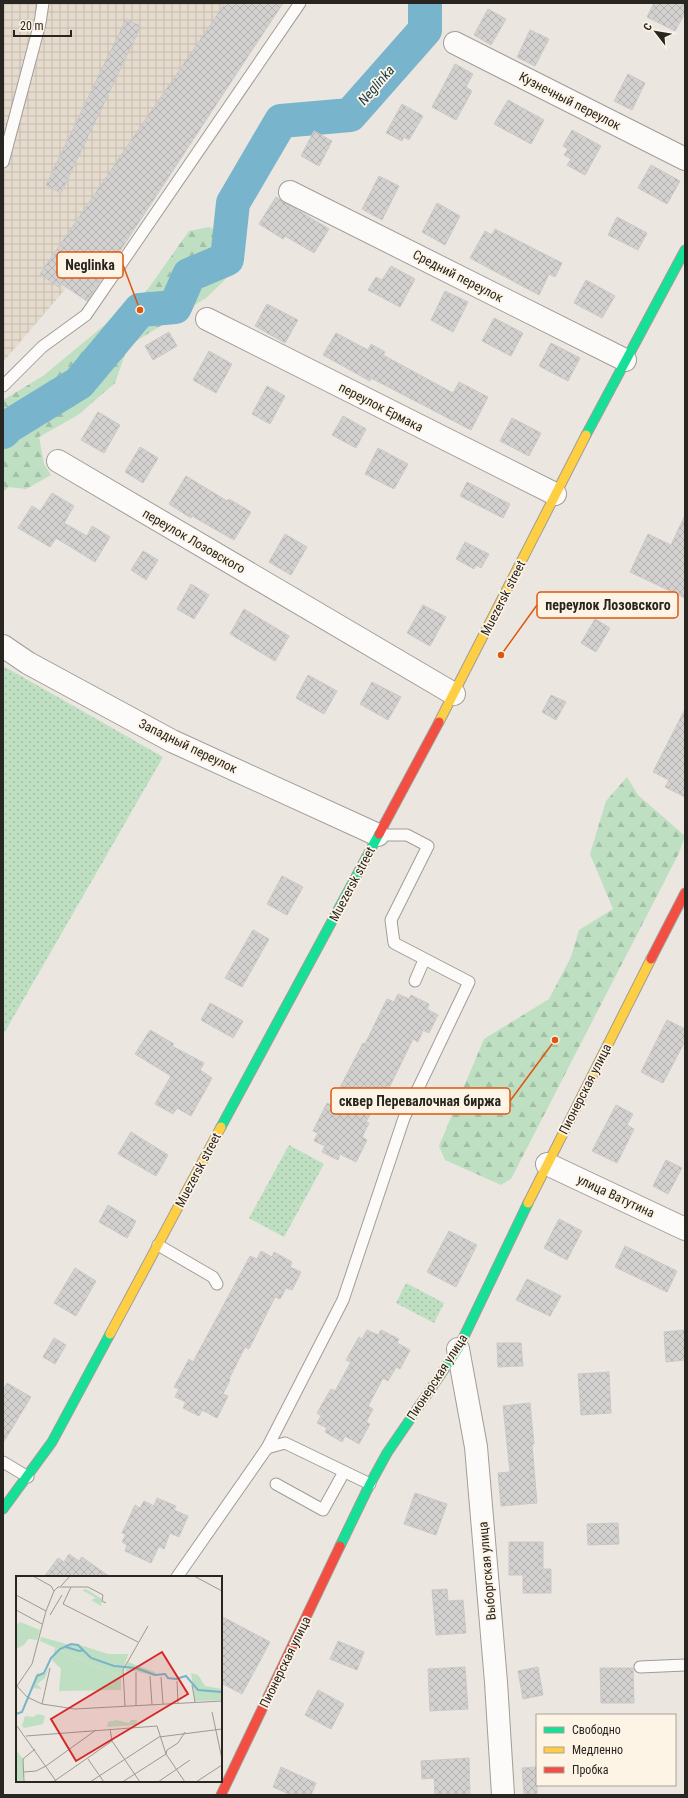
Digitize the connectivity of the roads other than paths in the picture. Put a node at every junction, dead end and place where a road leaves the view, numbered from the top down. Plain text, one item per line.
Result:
1 (43, 3) edge
2 (300, 3) edge
3 (455, 43) dead end
4 (685, 159) edge
5 (3, 162) edge
6 (290, 192) dead end
7 (685, 250) edge
8 (207, 319) dead end
9 (625, 360) junction
10 (3, 386) edge
11 (58, 461) dead end
12 (555, 494) junction
13 (3, 646) edge
14 (454, 694) junction
15 (378, 835) junction
16 (685, 893) edge
17 (424, 960) junction
18 (415, 981) dead end
19 (548, 1164) junction
20 (685, 1229) edge
21 (158, 1245) junction
22 (217, 1284) dead end
23 (458, 1349) junction
24 (267, 1448) junction
25 (3, 1462) edge
26 (344, 1472) junction
27 (28, 1477) junction
28 (276, 1484) dead end
29 (370, 1484) junction
30 (3, 1509) edge
31 (178, 1576) edge
32 (685, 1665) edge
33 (640, 1667) dead end
34 (221, 1795) edge
35 (503, 1795) edge

1 - 5 lane
2 - 10 lane
3 - 4 street, Кузнечный переулок
6 - 9 street, Средний переулок
7 - 9 main road, Muezersk street
8 - 12 street, переулок Ермака
9 - 12 main road, Muezersk street
11 - 14 street, переулок Лозовского
12 - 14 main road, Muezersk street
13 - 15 street, Западный переулок
14 - 15 main road, Muezersk street
15 - 17 lane
15 - 21 main road, Muezersk street
16 - 19 main road, Пионерская улица
17 - 18 lane
17 - 24 lane
19 - 20 street, улица Ватутина
19 - 23 main road, Пионерская улица
21 - 22 lane
21 - 27 main road, Muezersk street
23 - 29 main road, Пионерская улица
23 - 35 street, Выборгская улица
24 - 26 lane
24 - 31 lane
25 - 27 lane
26 - 28 lane
26 - 29 lane
27 - 30 main road, Muezersk street
29 - 34 main road, Пионерская улица
32 - 33 lane

